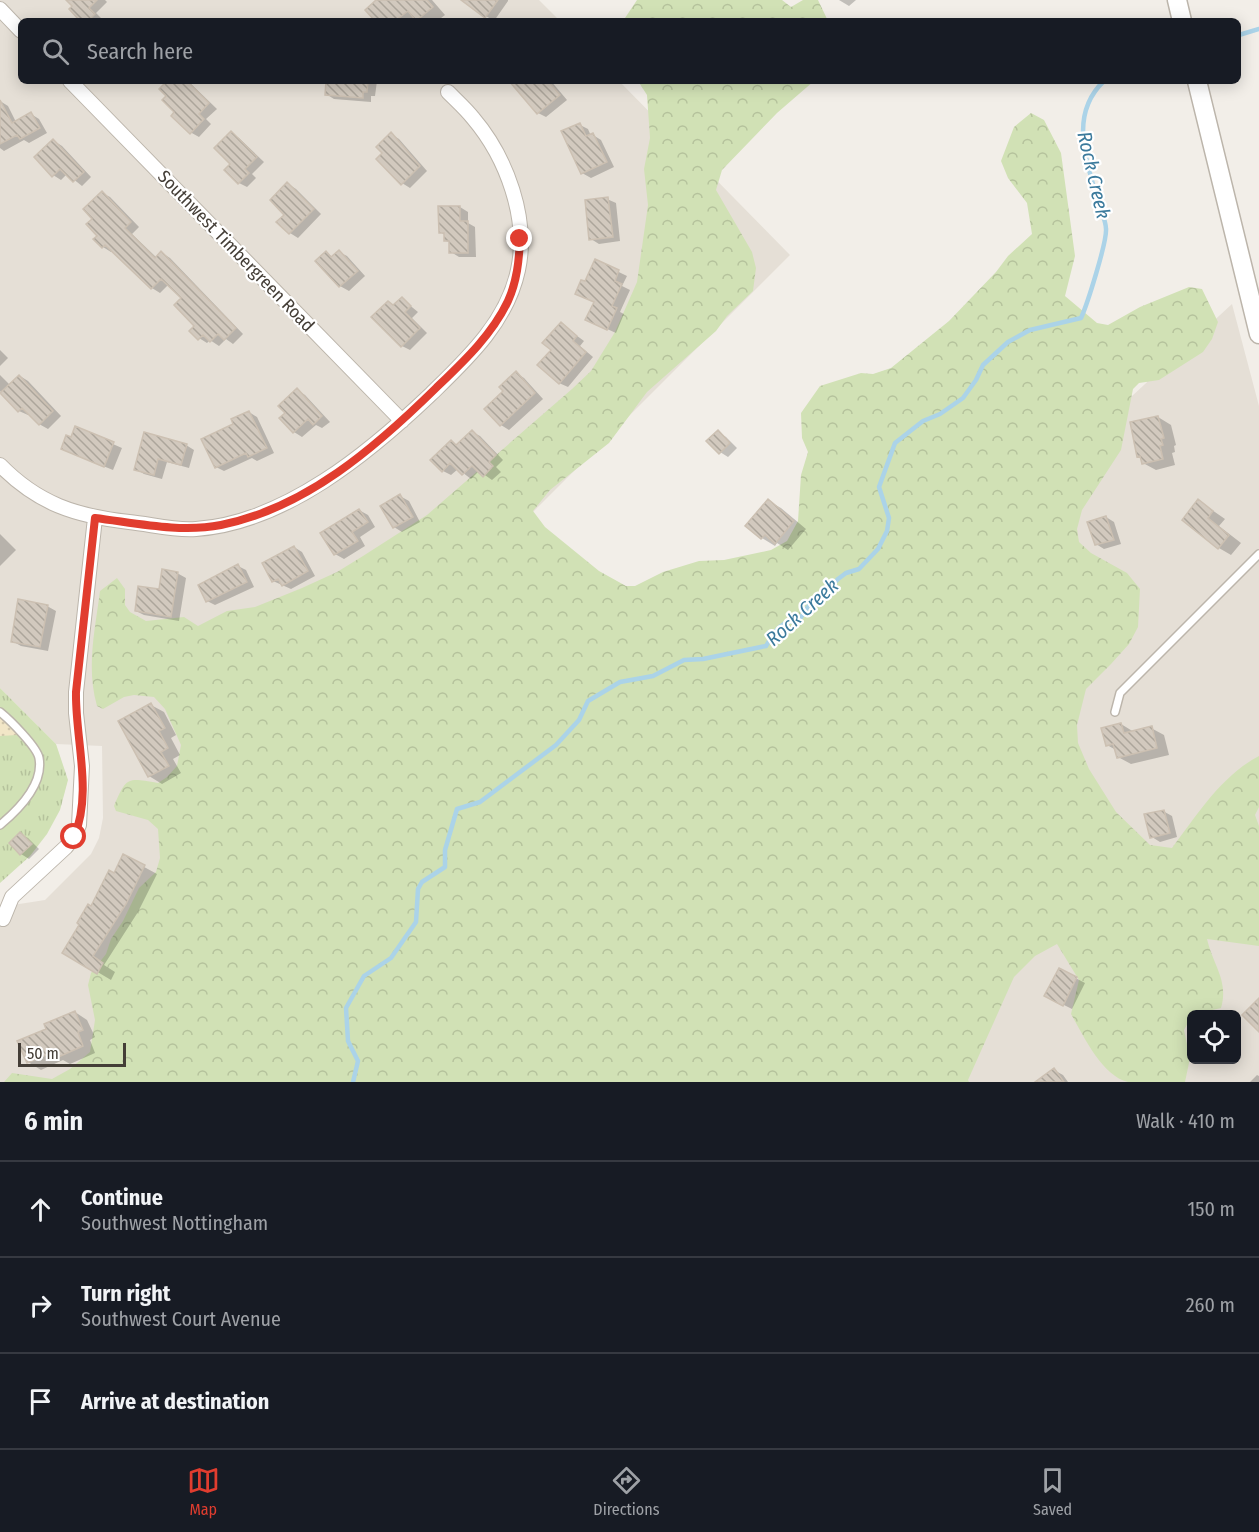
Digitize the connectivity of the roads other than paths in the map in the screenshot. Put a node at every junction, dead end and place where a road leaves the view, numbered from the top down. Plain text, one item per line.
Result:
1 (1177, 0) edge
2 (0, 9) edge
3 (1181, 18) edge
4 (18, 28) edge
5 (73, 84) edge
6 (1198, 84) edge
7 (448, 92) dead end
8 (1259, 334) edge
9 (402, 421) junction
10 (0, 465) edge
11 (95, 518) junction
12 (1259, 554) edge
13 (0, 712) edge
14 (1115, 712) dead end
15 (0, 825) edge
16 (2, 919) edge

1 - 3 street
2 - 4 street
5 - 9 street, Southwest Timbergreen Road
6 - 8 street
7 - 9 street
9 - 11 street
10 - 11 street
11 - 16 street
12 - 14 lane
13 - 15 lane

